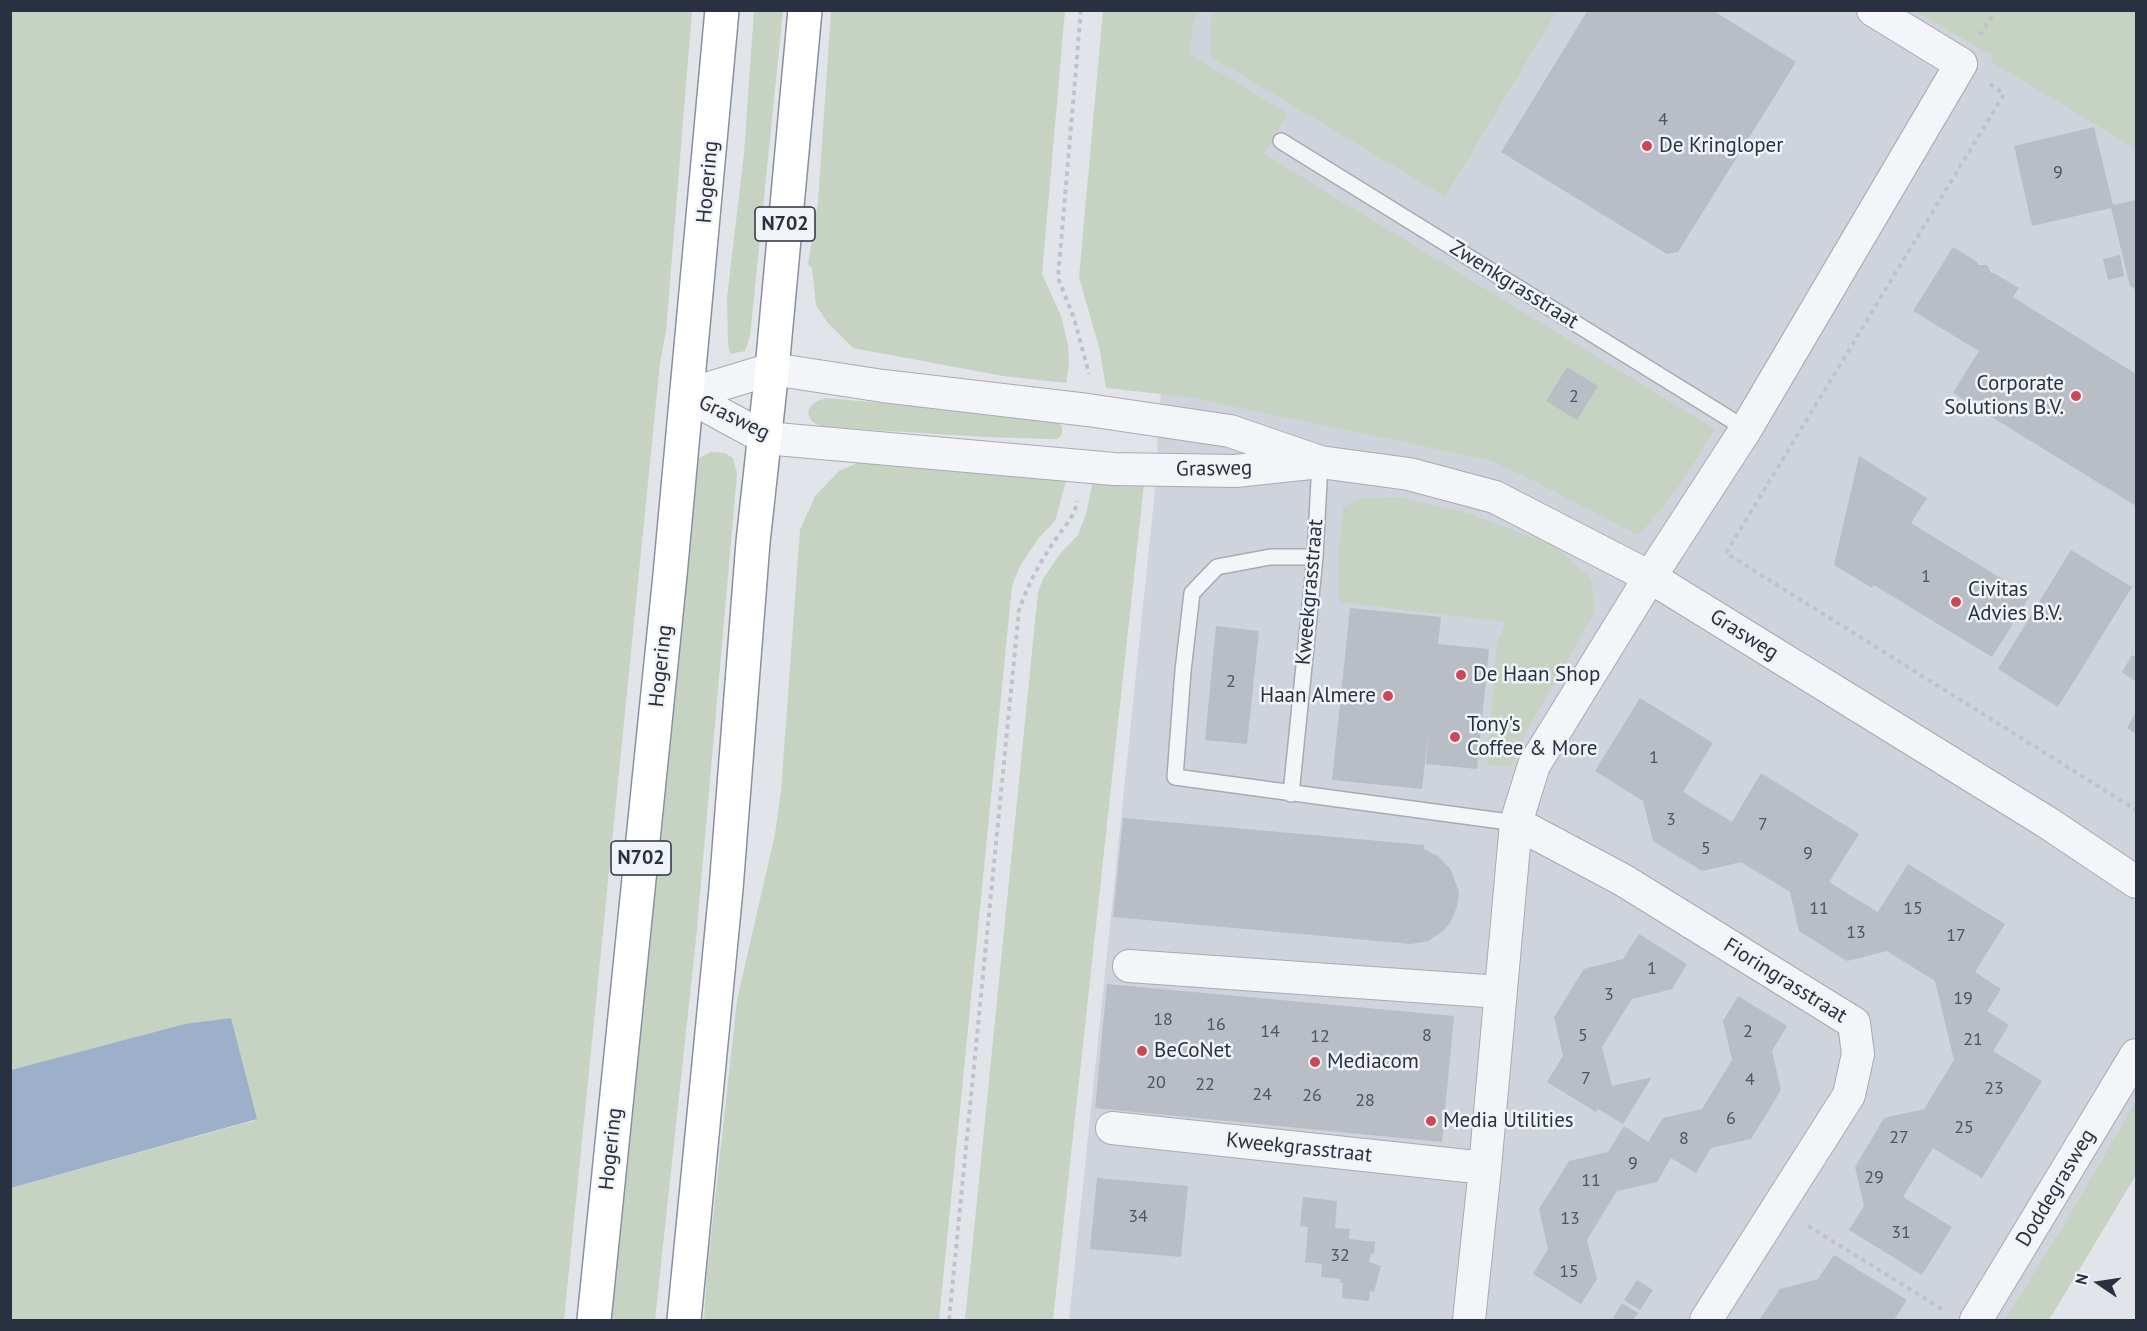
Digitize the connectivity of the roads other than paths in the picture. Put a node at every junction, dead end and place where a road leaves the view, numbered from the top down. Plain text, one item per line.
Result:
1 (722, 10) edge
2 (805, 10) edge
3 (1873, 10) edge
4 (1281, 141) dead end
5 (772, 369) junction
6 (686, 395) junction
7 (1746, 429) junction
8 (765, 438) junction
9 (1320, 462) junction
10 (1315, 557) junction
11 (1650, 577) junction
12 (1291, 794) junction
13 (1516, 823) junction
14 (2136, 882) edge
15 (1130, 966) dead end
16 (1500, 992) junction
17 (2136, 1055) edge
18 (1112, 1128) dead end
19 (1485, 1168) junction
20 (1963, 1317) edge
21 (594, 1320) edge
22 (684, 1320) edge
23 (1469, 1320) edge
24 (1706, 1320) edge

1 - 6 highway, Hogering / N702
2 - 5 highway, N702
3 - 7 street
4 - 7 lane, Zwenkgrasstraat
5 - 6 street, Grasweg
5 - 8 highway, N702
5 - 9 street, Grasweg
6 - 8 street, Grasweg
6 - 21 highway, Hogering / N702
7 - 11 street
8 - 9 street, Grasweg
8 - 22 highway, N702
9 - 10 lane, Kweekgrasstraat
9 - 11 street, Grasweg
10 - 12 lane, Kweekgrasstraat
10 - 12 lane
11 - 13 street
11 - 14 street, Grasweg
12 - 13 lane
13 - 16 street
13 - 24 street, Fioringrasstraat
15 - 16 street
16 - 19 street
17 - 20 street, Doddegrasweg
18 - 19 street, Kweekgrasstraat
19 - 23 street

